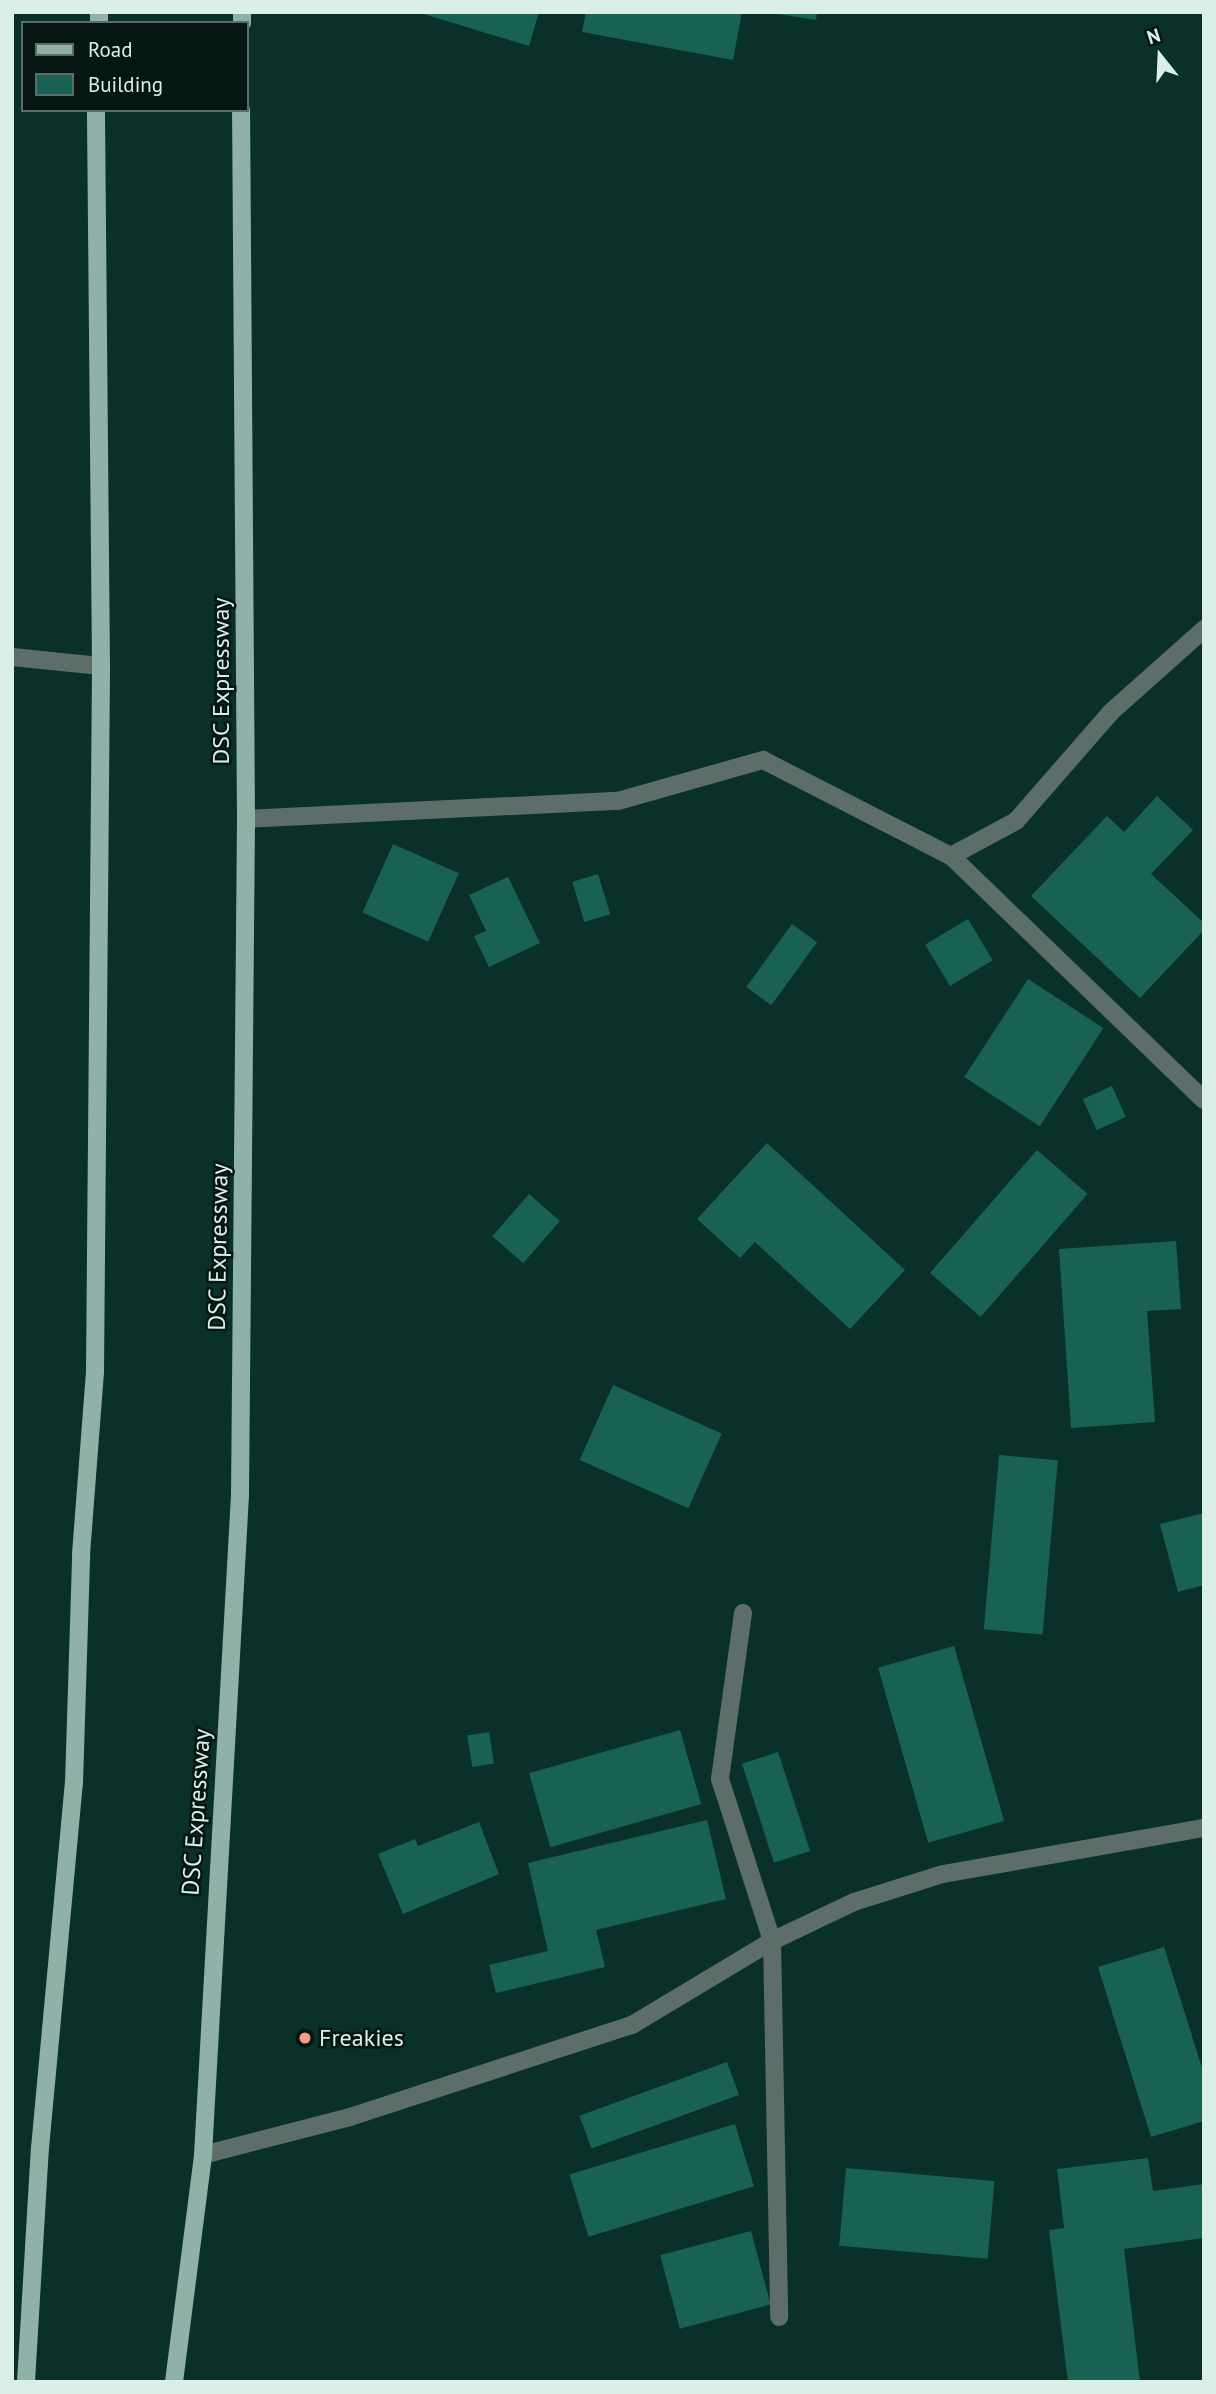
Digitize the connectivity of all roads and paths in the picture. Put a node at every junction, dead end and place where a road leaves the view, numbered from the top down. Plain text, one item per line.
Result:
1 (96, 112) edge
2 (241, 112) edge
3 (1204, 629) edge
4 (12, 657) edge
5 (101, 666) junction
6 (246, 819) junction
7 (951, 856) junction
8 (1204, 1100) edge
9 (743, 1613) dead end
10 (1204, 1828) edge
11 (772, 1941) junction
12 (203, 2155) junction
13 (779, 2316) dead end
14 (22, 2373) edge
15 (174, 2382) edge

1 - 5 main road
2 - 6 main road, DSC Expressway
3 - 7 street
4 - 5 street
5 - 14 main road
6 - 7 street
6 - 12 main road, DSC Expressway
7 - 8 street
9 - 11 street
10 - 11 street
11 - 12 street
11 - 13 street
12 - 15 main road, DSC Expressway

